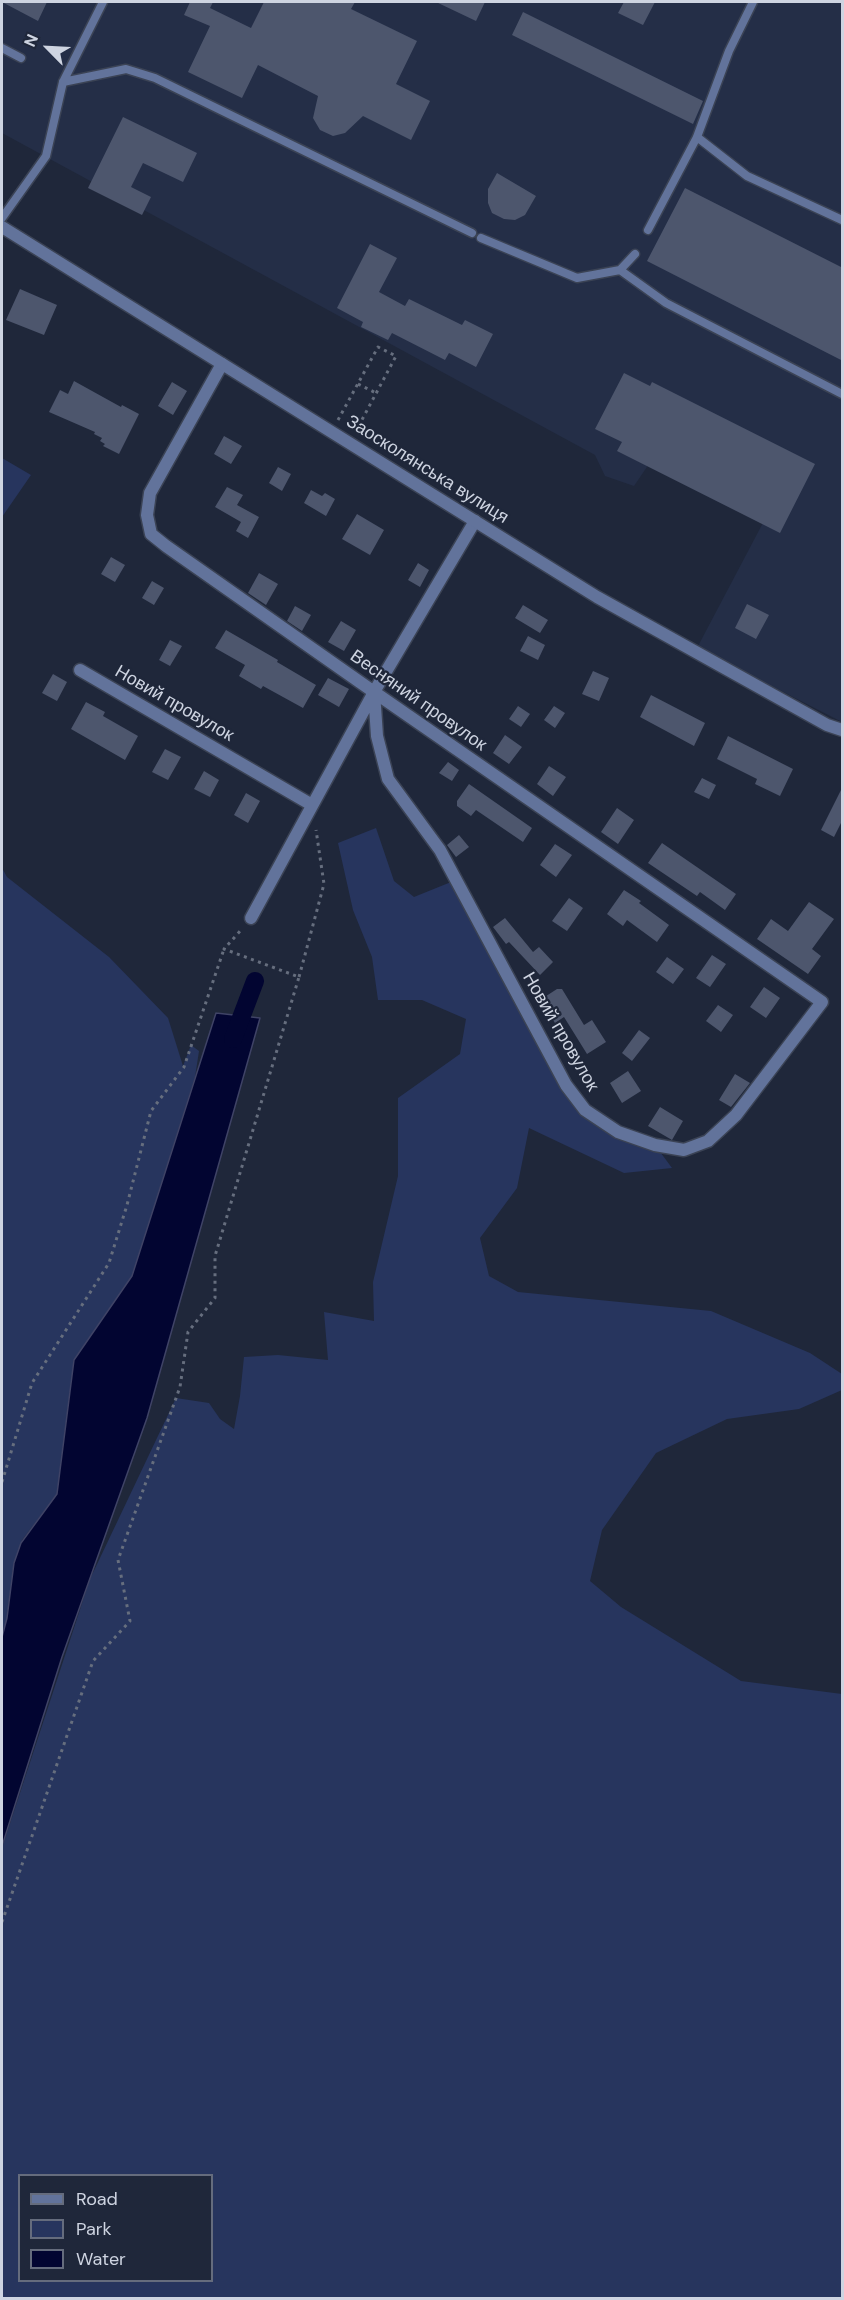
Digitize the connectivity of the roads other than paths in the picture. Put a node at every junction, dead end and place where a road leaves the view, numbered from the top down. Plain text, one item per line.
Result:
1 (103, 2) edge
2 (753, 2) edge
3 (2, 48) edge
4 (21, 58) dead end
5 (63, 82) junction
6 (697, 137) junction
7 (2, 218) edge
8 (843, 220) edge
9 (2, 226) edge
10 (648, 230) dead end
11 (472, 233) dead end
12 (481, 238) dead end
13 (635, 254) dead end
14 (620, 270) junction
15 (222, 364) junction
16 (843, 394) edge
17 (475, 521) junction
18 (80, 670) dead end
19 (374, 692) junction
20 (843, 730) edge
21 (312, 805) junction
22 (251, 918) road end
23 (822, 1002) joint

1 - 5 lane
2 - 6 lane
3 - 4 lane
5 - 7 lane
5 - 11 lane
6 - 8 lane
6 - 10 lane
9 - 15 street, Заосколянська вулиця
12 - 14 lane
13 - 14 lane
14 - 16 lane
15 - 17 street, Заосколянська вулиця
15 - 19 street, Весняний провулок
17 - 19 street
17 - 20 street, Заосколянська вулиця
18 - 21 street, Новий провулок
19 - 21 street
19 - 23 street, Весняний провулок
19 - 23 street, Новий провулок
21 - 22 street

